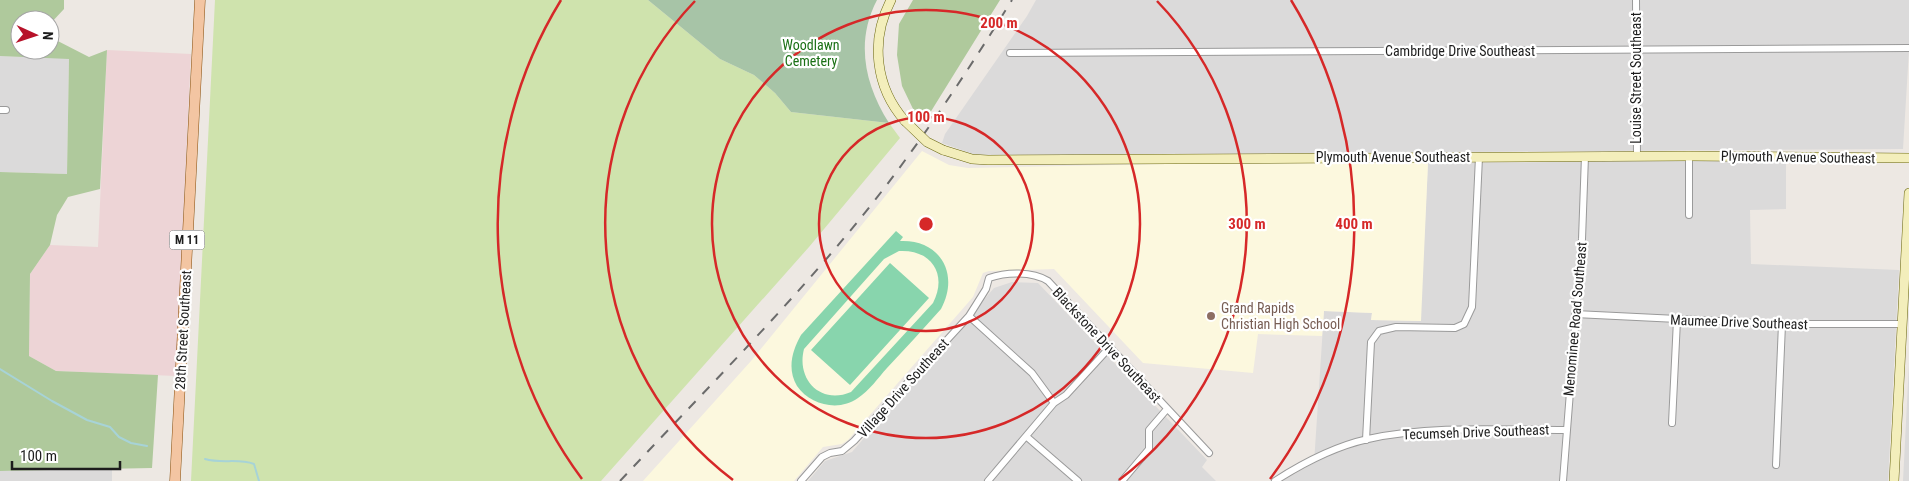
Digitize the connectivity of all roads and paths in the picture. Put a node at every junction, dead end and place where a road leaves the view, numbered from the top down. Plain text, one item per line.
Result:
1 (200, 0) edge
2 (890, 0) edge
3 (1636, 0) edge
4 (1909, 48) edge
5 (1636, 50) junction
6 (1010, 52) dead end
7 (1585, 156) junction
8 (1637, 156) junction
9 (1689, 156) junction
10 (1479, 157) junction
11 (1909, 158) edge
12 (1909, 193) edge
13 (1689, 215) dead end
14 (1907, 266) edge
15 (989, 278) joint
16 (1575, 314) junction
17 (969, 316) junction
18 (1677, 320) junction
19 (1782, 324) junction
20 (1903, 324) junction
21 (1110, 347) junction
22 (1905, 370) edge
23 (1054, 403) junction
24 (1167, 409) junction
25 (1672, 423) dead end
26 (1566, 430) junction
27 (1026, 437) junction
28 (1366, 440) junction
29 (1209, 453) dead end
30 (1776, 465) dead end
31 (175, 481) edge
32 (801, 481) edge
33 (988, 481) edge
34 (1078, 481) edge
35 (1122, 481) edge
36 (1275, 481) edge
37 (1563, 481) edge
38 (1894, 481) edge

1 - 31 main road, 28th Street Southeast / M 11
2 - 10 main road, Plymouth Avenue Southeast, bridge
3 - 5 street, Louise Street Southeast
4 - 5 street, Cambridge Drive Southeast
5 - 6 street, Cambridge Drive Southeast
5 - 8 street, Louise Street Southeast
7 - 8 main road, Plymouth Avenue Southeast
7 - 10 main road, Plymouth Avenue Southeast
7 - 16 street, Menominee Road Southeast
8 - 9 main road, Plymouth Avenue Southeast
9 - 11 main road, Plymouth Avenue Southeast
9 - 13 street
10 - 28 street
12 - 14 main road
14 - 20 main road
15 - 17 street, Village Drive Southeast
15 - 21 street, Blackstone Drive Southeast
16 - 18 street, Maumee Drive Southeast
16 - 26 street, Menominee Road Southeast
17 - 23 street
17 - 32 street, Village Drive Southeast
18 - 19 street, Maumee Drive Southeast
18 - 25 street
19 - 20 street, Maumee Drive Southeast
19 - 30 street
20 - 22 main road
21 - 23 street
21 - 24 street, Blackstone Drive Southeast
22 - 38 main road
23 - 27 street
24 - 29 street, Blackstone Drive Southeast
24 - 35 street
26 - 28 street, Tecumseh Drive Southeast
26 - 37 street, Menominee Road Southeast
27 - 33 street
27 - 34 street
28 - 36 street, Tecumseh Drive Southeast

